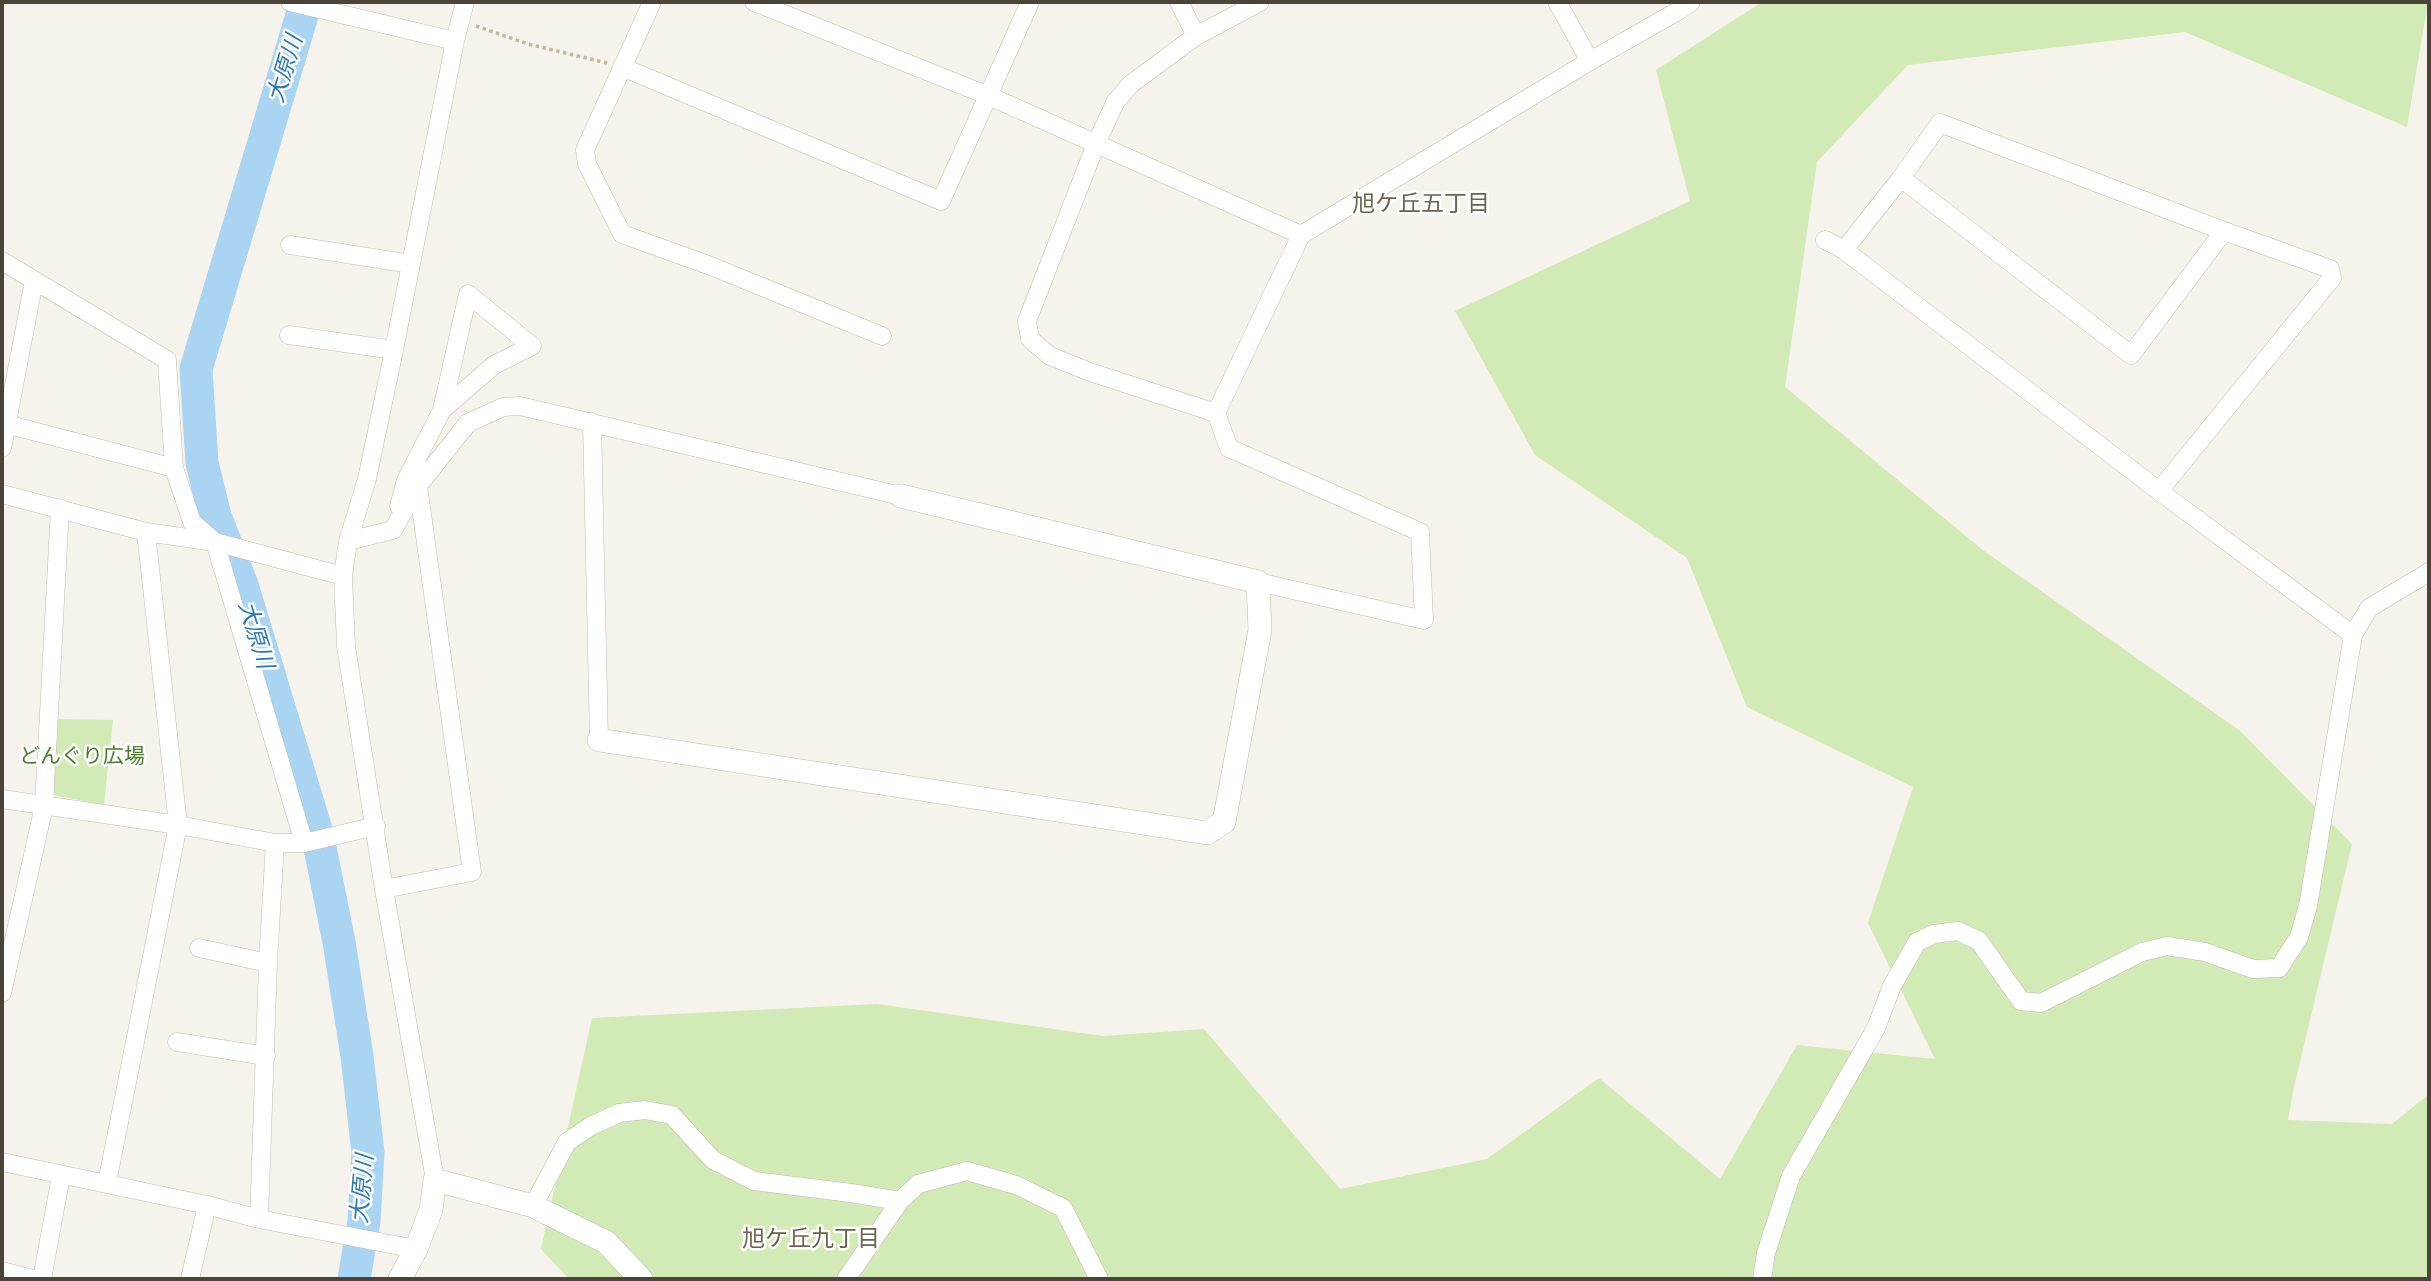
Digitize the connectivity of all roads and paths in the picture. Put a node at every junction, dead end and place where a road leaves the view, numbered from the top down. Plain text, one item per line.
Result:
1 (290, 2) edge
2 (465, 2) edge
3 (652, 2) edge
4 (754, 2) edge
5 (1030, 2) edge
6 (1179, 2) edge
7 (1260, 2) edge
8 (1557, 2) edge
9 (1690, 2) edge
10 (460, 21) junction
11 (1196, 36) junction
12 (455, 41) junction
13 (1590, 61) junction
14 (622, 67) junction
15 (989, 96) junction
16 (1096, 144) junction
17 (1901, 178) junction
18 (2224, 231) junction
19 (1301, 236) junction
20 (1825, 240) dead end
21 (290, 245) dead end
22 (1844, 250) junction
23 (2, 261) edge
24 (411, 264) junction
25 (34, 281) junction
26 (289, 335) dead end
27 (882, 336) dead end
28 (394, 350) junction
29 (442, 410) junction
30 (1216, 413) junction
31 (592, 422) junction
32 (4, 424) edge
33 (2, 448) edge
34 (174, 468) junction
35 (418, 486) junction
36 (2158, 491) junction
37 (2, 494) edge
38 (901, 496) joint
39 (60, 508) junction
40 (393, 530) junction
41 (146, 532) junction
42 (348, 541) junction
43 (215, 542) junction
44 (2429, 572) edge
45 (343, 576) junction
46 (1258, 582) junction
47 (2353, 635) junction
48 (598, 740) joint
49 (2, 799) edge
50 (44, 806) junction
51 (178, 825) junction
52 (376, 826) junction
53 (304, 843) junction
54 (275, 844) junction
55 (384, 889) junction
56 (198, 948) dead end
57 (268, 963) junction
58 (3, 985) edge
59 (177, 1042) dead end
60 (266, 1056) junction
61 (2, 1162) edge
62 (61, 1176) junction
63 (435, 1180) junction
64 (107, 1183) junction
65 (900, 1201) junction
66 (207, 1205) junction
67 (533, 1206) junction
68 (259, 1219) junction
69 (416, 1249) junction
70 (2, 1271) edge
71 (32, 1279) edge
72 (42, 1279) edge
73 (190, 1279) edge
74 (400, 1279) edge
75 (641, 1279) edge
76 (846, 1279) edge
77 (1099, 1279) edge
78 (1762, 1279) edge

1 - 12 street
2 - 10 street
3 - 14 street
4 - 15 street
5 - 15 street
6 - 11 street
7 - 11 street
8 - 13 street
9 - 13 street
10 - 12 street
10 - 14 path
11 - 16 street
12 - 24 street
13 - 19 street
14 - 15 street
14 - 27 street
15 - 16 street
16 - 19 street
16 - 30 street
17 - 18 street
17 - 18 street
17 - 22 street
18 - 36 street
19 - 30 street
20 - 22 street
21 - 24 street
22 - 36 street
23 - 25 street
24 - 28 street
25 - 32 street
25 - 34 street
26 - 28 street
28 - 42 street
29 - 29 street
29 - 40 street
30 - 46 street
31 - 35 street
31 - 38 street
31 - 48 street
32 - 33 street
32 - 34 street
34 - 43 street
35 - 40 street
35 - 55 street
36 - 47 street
37 - 39 street
38 - 46 street
39 - 41 street
39 - 50 street
40 - 42 street
41 - 43 street
41 - 51 street
42 - 45 street
43 - 45 street
43 - 53 street
44 - 47 street
45 - 52 street
46 - 48 street
47 - 78 street
49 - 50 street
50 - 51 street
50 - 58 street
51 - 54 street
51 - 64 street
52 - 53 street
52 - 55 street
53 - 54 street
54 - 57 street
55 - 63 street
56 - 57 street
57 - 60 street
59 - 60 street
60 - 68 street
61 - 62 street
62 - 64 street
62 - 72 street
63 - 67 street
63 - 69 street
64 - 66 street
65 - 67 street
65 - 76 street
65 - 77 street
66 - 68 street
66 - 73 street
67 - 75 street
68 - 69 street
69 - 74 street
70 - 71 street

